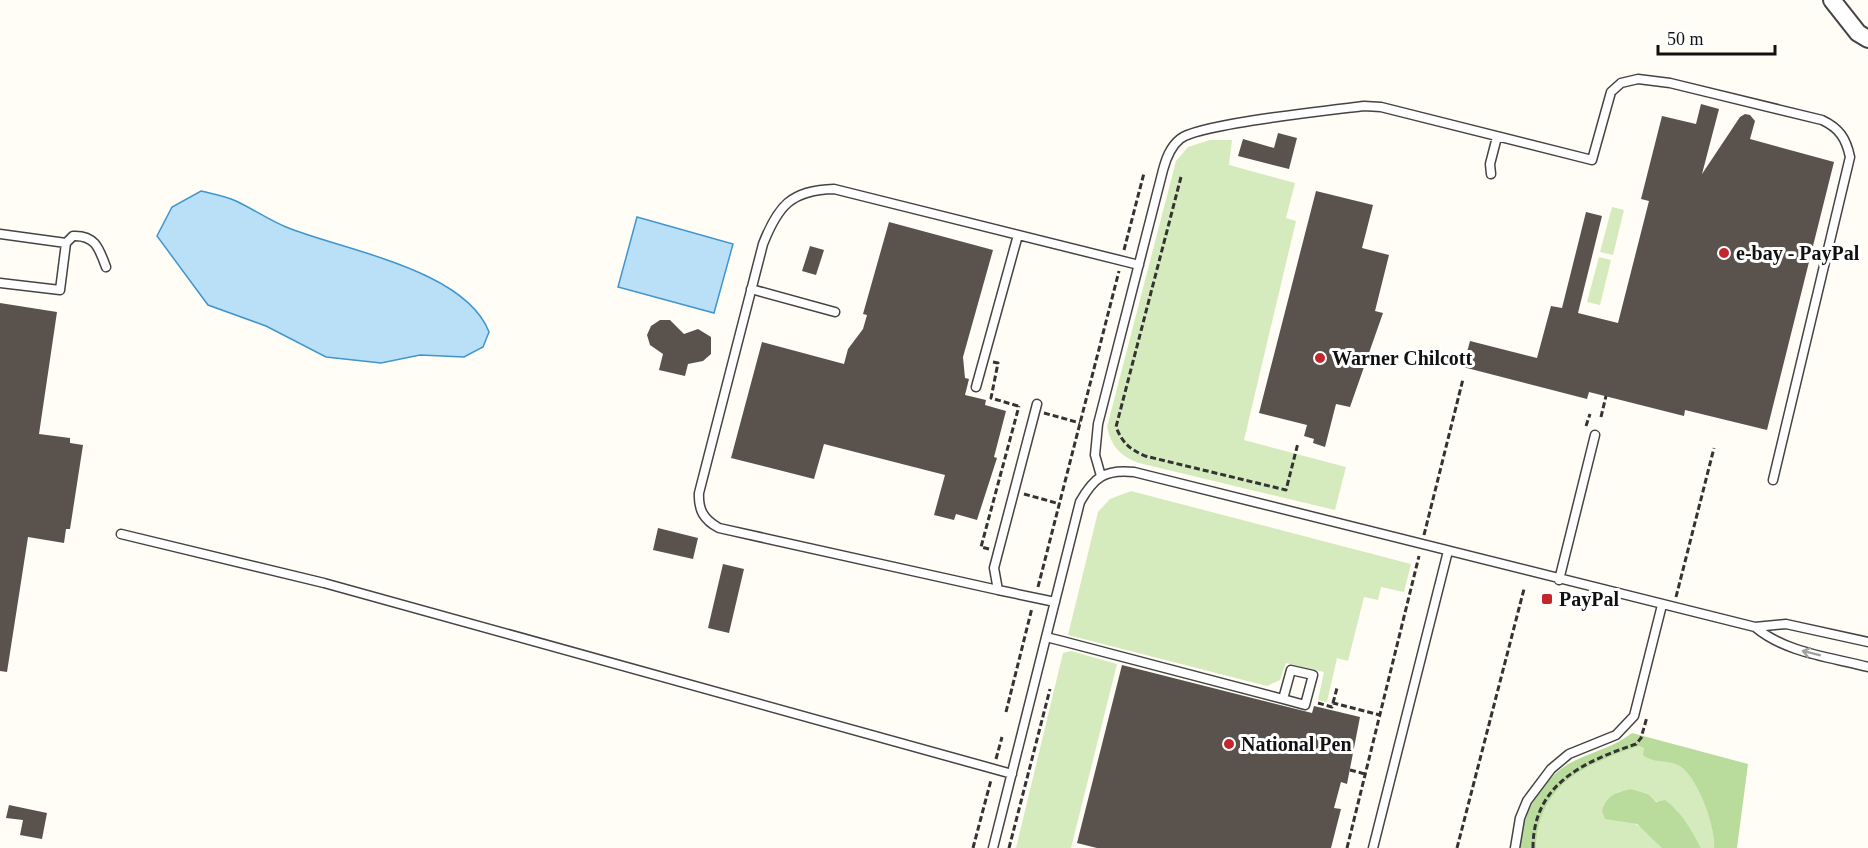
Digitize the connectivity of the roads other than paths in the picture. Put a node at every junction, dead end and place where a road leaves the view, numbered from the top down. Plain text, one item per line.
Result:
1 (1832, 0) edge
2 (1868, 39) edge
3 (1497, 136) junction
4 (1491, 174) dead end
5 (0, 234) edge
6 (1018, 235) junction
7 (66, 243) junction
8 (1139, 265) junction
9 (106, 267) dead end
10 (0, 283) edge
11 (751, 289) junction
12 (835, 312) dead end
13 (976, 387) dead end
14 (1036, 407) road end
15 (1595, 435) dead end
16 (1101, 476) junction
17 (1773, 480) dead end
18 (121, 534) dead end
19 (1448, 551) junction
20 (1559, 580) junction
21 (998, 590) junction
22 (1055, 602) junction
23 (1662, 605) junction
24 (1755, 627) junction
25 (1046, 637) junction
26 (1866, 641) edge
27 (1868, 669) edge
28 (1283, 699) junction
29 (1012, 774) junction
30 (993, 848) edge
31 (1373, 848) edge
32 (1515, 848) edge

1 - 2 street
3 - 4 lane
3 - 8 lane
3 - 17 lane
5 - 7 lane
6 - 8 lane
6 - 11 lane
6 - 13 lane
7 - 9 lane
7 - 10 lane
8 - 16 lane
11 - 12 lane
11 - 21 lane
14 - 21 lane
15 - 20 lane
16 - 19 lane
16 - 22 lane
18 - 29 lane
19 - 20 lane
19 - 31 lane
20 - 23 lane
21 - 22 lane
22 - 25 lane
23 - 24 lane
23 - 32 lane
24 - 26 lane
27 -> 24 lane
25 - 28 lane
25 - 29 lane
28 - 28 lane
29 - 30 lane

